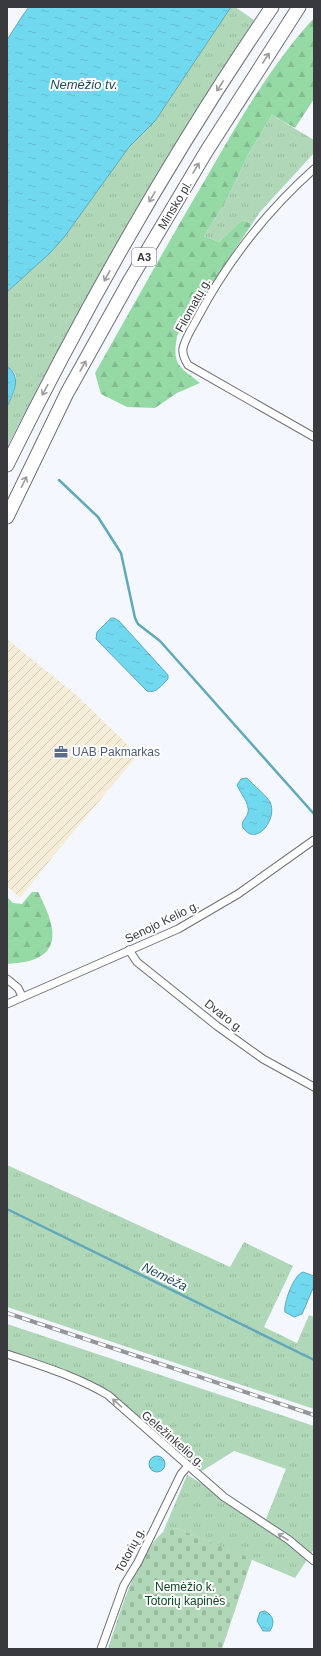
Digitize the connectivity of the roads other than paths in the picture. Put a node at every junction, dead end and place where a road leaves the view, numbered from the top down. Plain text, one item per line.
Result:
1 (272, 7) edge
2 (299, 7) edge
3 (314, 169) edge
4 (314, 436) edge
5 (7, 465) edge
6 (7, 517) edge
7 (314, 840) edge
8 (129, 950) junction
9 (7, 979) edge
10 (22, 996) junction
11 (7, 1004) edge
12 (314, 1087) edge
13 (7, 1354) edge
14 (188, 1466) junction
15 (314, 1561) edge
16 (101, 1649) edge

1 -> 5 highway, Minsko pl. / A3
6 -> 2 highway, Minsko pl. / A3
3 - 4 street, Filomatų g.
7 - 8 street, Senojo Kelio g.
8 - 10 street, Senojo Kelio g.
8 - 12 street, Dvaro g.
9 - 10 street
10 - 11 street, Senojo Kelio g.
14 -> 13 street, Geležinkelio g.
15 -> 14 street, Geležinkelio g.
14 - 16 street, Totorių g.

